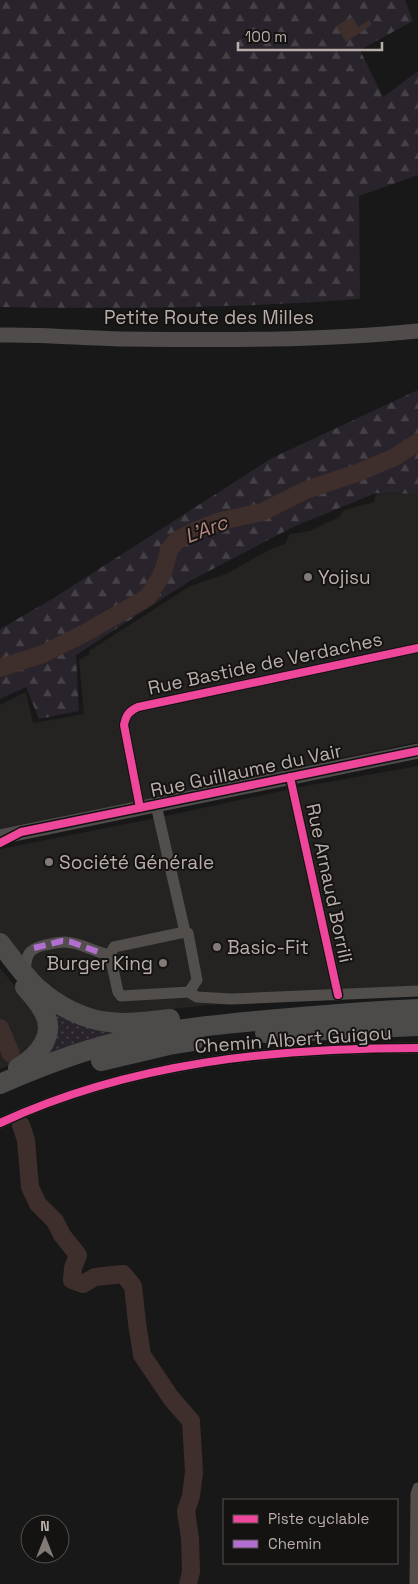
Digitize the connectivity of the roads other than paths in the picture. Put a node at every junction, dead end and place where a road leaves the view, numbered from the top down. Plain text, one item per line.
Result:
1 (418, 331) edge
2 (0, 335) edge
3 (418, 648) edge
4 (418, 751) edge
5 (290, 777) junction
6 (156, 805) junction
7 (140, 808) junction
8 (21, 832) junction
9 (0, 837) edge
10 (0, 843) edge
11 (185, 932) junction
12 (0, 944) edge
13 (110, 955) junction
14 (0, 956) edge
15 (25, 973) junction
16 (418, 991) edge
17 (189, 992) junction
18 (338, 1004) junction
19 (418, 1009) edge
20 (418, 1026) edge
21 (418, 1048) edge
22 (0, 1077) edge
23 (0, 1084) edge
24 (0, 1097) edge
25 (0, 1123) edge
26 (418, 1488) edge
27 (415, 1584) edge

1 - 2 main road, Petite Route des Milles
3 - 7 street, Rue Bastide de Verdaches
4 - 5 main road, Rue Guillaume du Vair
5 - 6 main road, Rue Guillaume du Vair
5 - 18 street, Rue Arnaud Borrili
6 - 7 main road, Rue Guillaume du Vair
6 - 11 street
7 - 8 main road, Rue Guillaume du Vair
8 - 9 main road, Rue Guillaume du Vair
8 - 10 main road, Rue Guillaume du Vair
11 - 13 street
11 - 17 street
12 - 15 highway
13 - 15 street
13 - 17 street
14 - 22 highway
15 - 18 highway
16 - 18 street
17 - 18 street
18 - 19 highway
18 - 23 highway
20 - 24 highway
21 - 25 street, Chemin Albert Guigou
26 - 27 street

